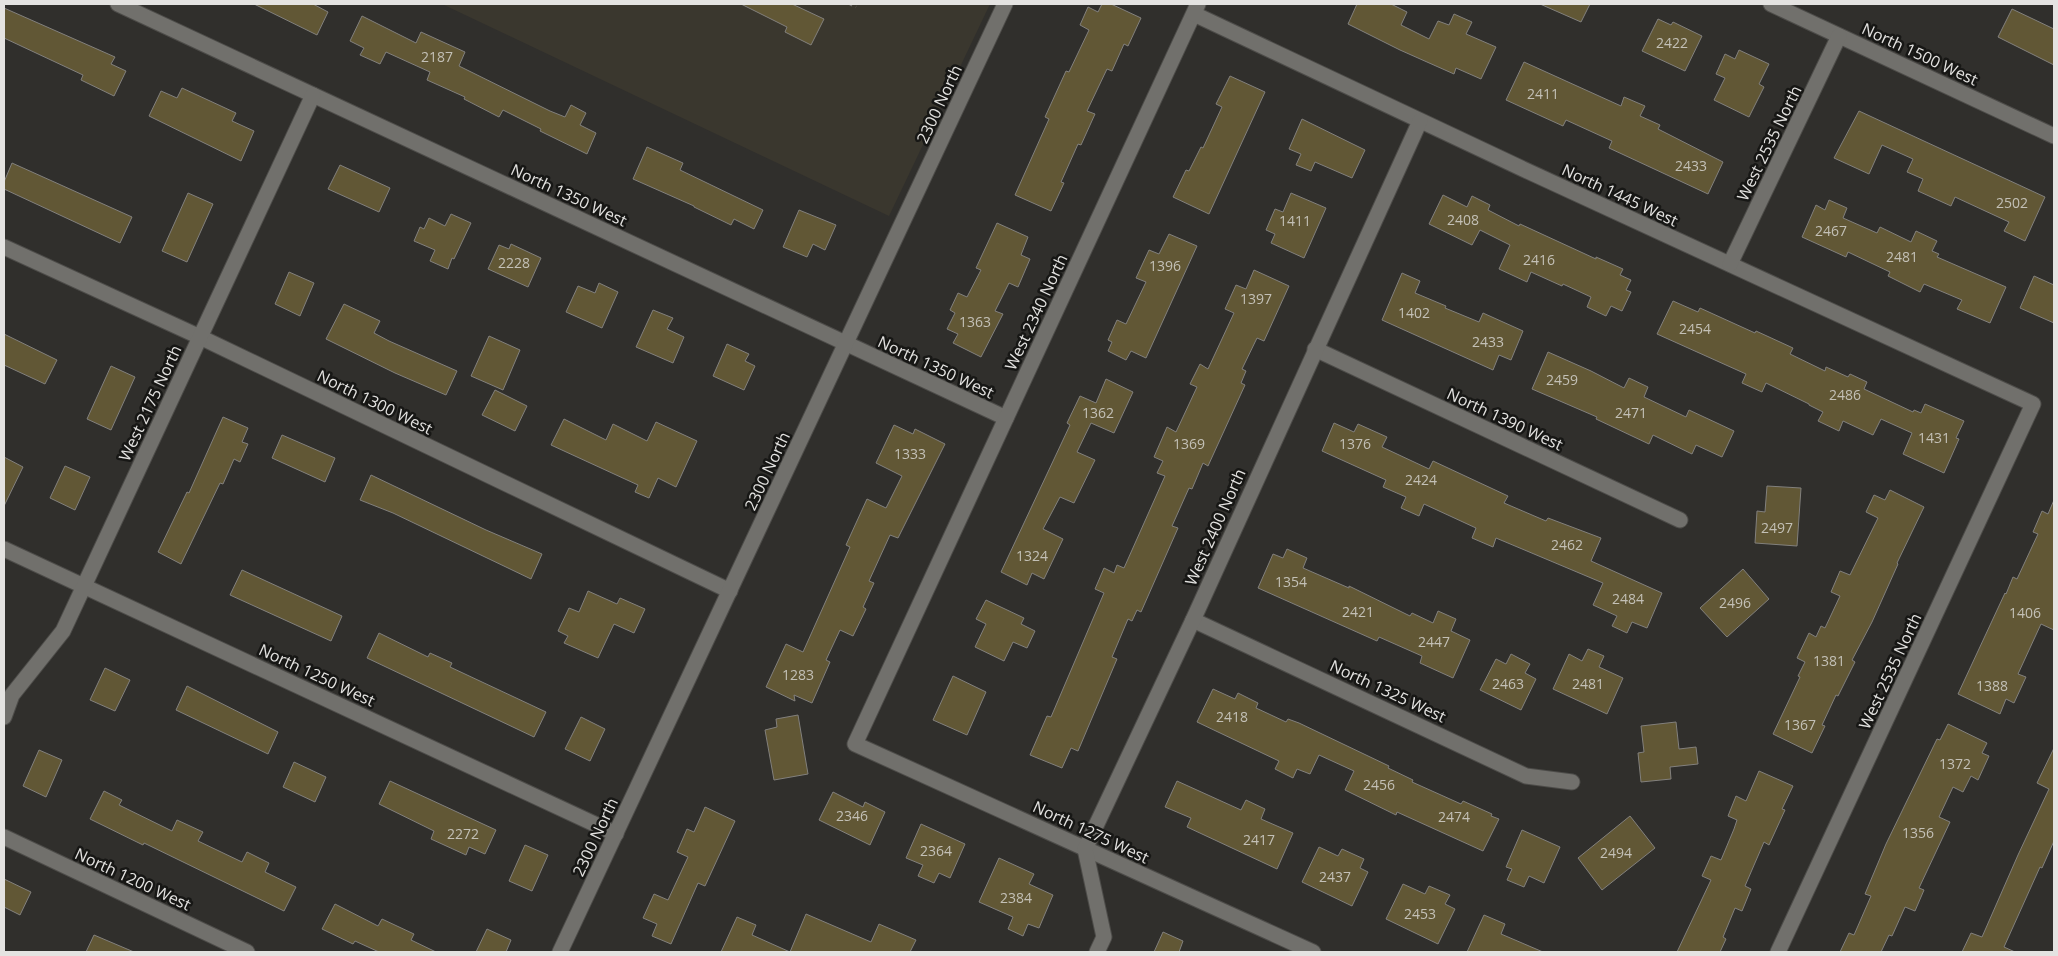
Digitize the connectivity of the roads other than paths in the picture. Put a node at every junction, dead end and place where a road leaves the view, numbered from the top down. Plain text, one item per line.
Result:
1 (118, 4) edge
2 (1006, 4) edge
3 (1771, 4) edge
4 (1196, 9) edge
5 (1839, 36) junction
6 (313, 95) junction
7 (1420, 121) junction
8 (2054, 136) edge
9 (4, 247) edge
10 (1730, 264) junction
11 (200, 337) junction
12 (846, 344) junction
13 (1315, 349) junction
14 (2033, 404) joint
15 (1006, 418) junction
16 (1680, 520) dead end
17 (4, 549) edge
18 (84, 586) junction
19 (730, 591) junction
20 (1193, 620) junction
21 (4, 717) edge
22 (855, 744) joint
23 (1572, 782) dead end
24 (616, 834) junction
25 (4, 837) edge
26 (1085, 849) junction
27 (228, 948) edge
28 (246, 952) edge
29 (560, 952) edge
30 (1097, 952) edge
31 (1313, 952) edge
32 (1778, 952) edge

1 - 6 street, North 1350 West
2 - 12 street, 2300 North
3 - 5 street, North 1500 West
4 - 7 street, North 1445 West
4 - 15 street, West 2340 North
5 - 8 street, North 1500 West
5 - 10 street, West 2535 North
6 - 11 street, West 2175 North
6 - 12 street, North 1350 West
7 - 10 street, North 1445 West
7 - 13 street, West 2400 North
9 - 11 street, North 1300 West
10 - 14 street, North 1445 West
11 - 18 street, West 2175 North
11 - 19 street, North 1300 West
12 - 15 street, North 1350 West
12 - 19 street, 2300 North
13 - 16 street, North 1390 West
13 - 20 street, West 2400 North
14 - 32 street, West 2535 North
15 - 22 street, West 2340 North
17 - 18 street, North 1250 West
18 - 21 street, West 2175 North
18 - 24 street, North 1250 West
19 - 24 street, 2300 North
20 - 23 street, North 1325 West
20 - 26 street, West 2400 North
22 - 26 street, North 1275 West
24 - 29 street, 2300 North
25 - 27 street, North 1200 West
26 - 30 street
26 - 31 street, North 1275 West
27 - 28 street, North 1200 West

